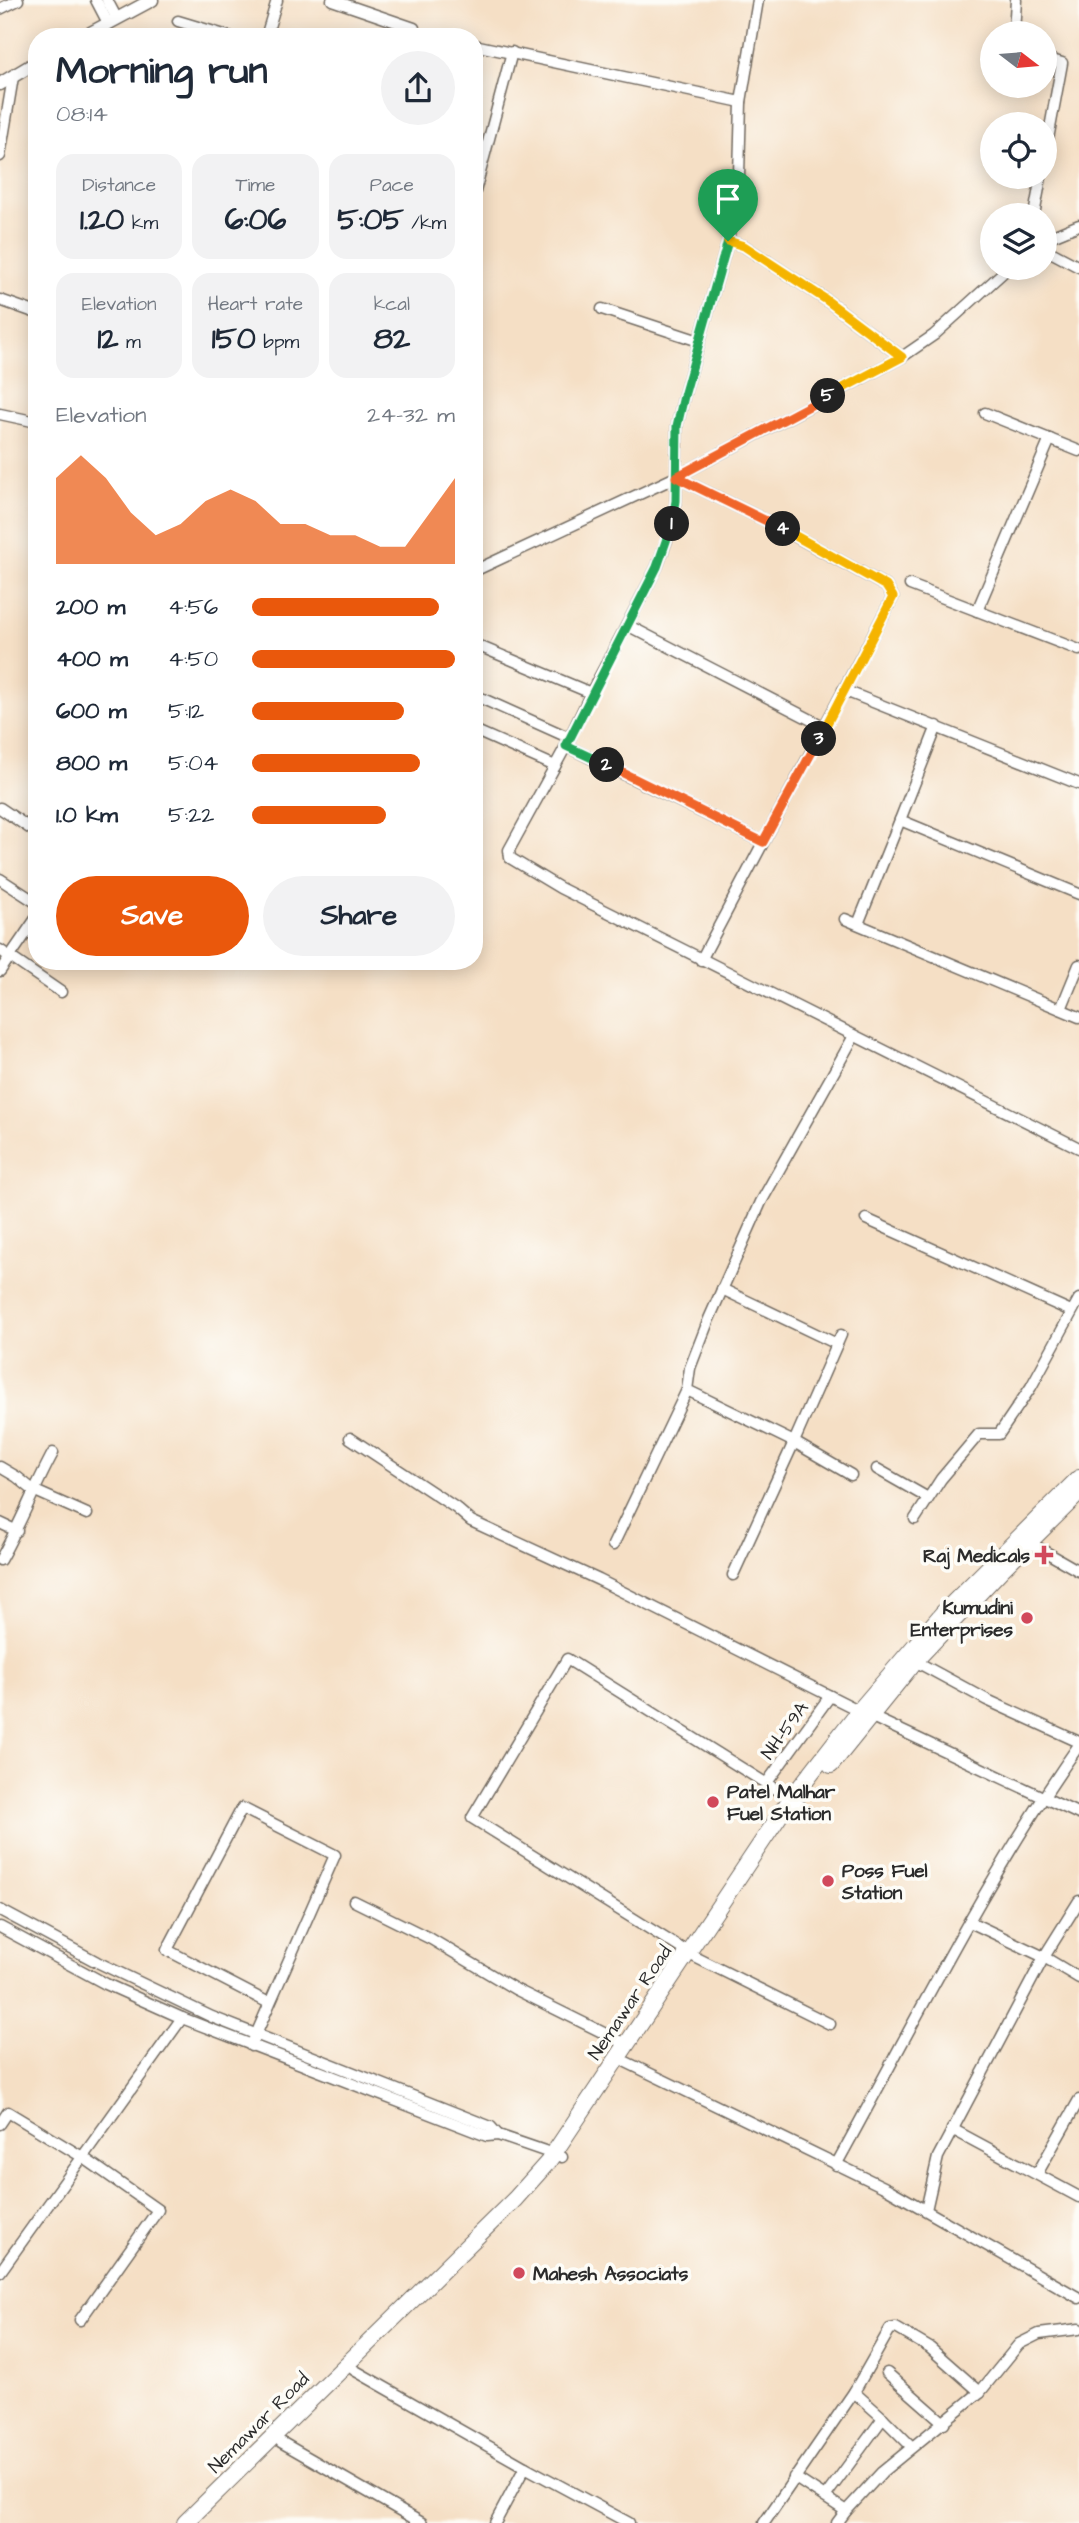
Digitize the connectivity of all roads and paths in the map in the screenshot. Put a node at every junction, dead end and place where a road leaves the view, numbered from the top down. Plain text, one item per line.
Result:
1 (18, 0) edge
2 (96, 0) edge
3 (107, 0) edge
4 (152, 0) edge
5 (277, 0) edge
6 (332, 0) edge
7 (758, 0) edge
8 (1016, 0) edge
9 (0, 9) edge
10 (113, 21) junction
11 (178, 21) dead end
12 (1015, 21) edge
13 (100, 28) edge
14 (201, 28) edge
15 (269, 28) edge
16 (414, 28) edge
17 (483, 47) edge
18 (512, 52) junction
19 (1057, 62) edge
20 (28, 68) edge
21 (13, 77) junction
22 (0, 84) edge
23 (1057, 90) edge
24 (741, 102) junction
25 (0, 156) edge
26 (483, 161) edge
27 (1079, 225) edge
28 (1057, 234) edge
29 (728, 241) junction
30 (1057, 255) edge
31 (1079, 267) edge
32 (995, 280) edge
33 (0, 300) edge
34 (602, 309) dead end
35 (28, 310) edge
36 (699, 341) junction
37 (902, 357) junction
38 (985, 413) dead end
39 (0, 414) edge
40 (28, 420) edge
41 (1050, 439) junction
42 (1079, 451) edge
43 (676, 477) junction
44 (483, 567) edge
45 (910, 585) dead end
46 (977, 611) junction
47 (628, 625) junction
48 (483, 648) edge
49 (1079, 650) edge
50 (843, 690) junction
51 (591, 693) junction
52 (483, 700) edge
53 (937, 726) junction
54 (825, 727) junction
55 (483, 734) edge
56 (568, 742) junction
57 (555, 766) junction
58 (1079, 784) edge
59 (0, 808) edge
60 (901, 820) junction
61 (28, 827) edge
62 (763, 842) junction
63 (0, 879) edge
64 (1079, 894) edge
65 (28, 897) edge
66 (845, 919) dead end
67 (858, 924) junction
68 (28, 927) edge
69 (5, 953) edge
70 (701, 960) junction
71 (1079, 965) edge
72 (28, 969) edge
73 (29, 970) edge
74 (0, 971) edge
75 (61, 992) dead end
76 (1061, 1009) junction
77 (1079, 1017) edge
78 (854, 1036) junction
79 (1079, 1148) edge
80 (866, 1219) dead end
81 (722, 1289) junction
82 (1079, 1299) edge
83 (1071, 1311) junction
84 (687, 1391) junction
85 (350, 1438) dead end
86 (794, 1442) junction
87 (53, 1453) dead end
88 (0, 1467) edge
89 (877, 1469) dead end
90 (852, 1475) dead end
91 (1079, 1478) edge
92 (33, 1490) junction
93 (1079, 1493) edge
94 (929, 1498) junction
95 (88, 1514) dead end
96 (915, 1520) dead end
97 (0, 1523) edge
98 (17, 1531) junction
99 (1030, 1543) junction
100 (613, 1545) dead end
101 (0, 1560) edge
102 (1002, 1562) junction
103 (1079, 1571) edge
104 (733, 1575) dead end
105 (915, 1661) junction
106 (830, 1696) junction
107 (865, 1714) junction
108 (1079, 1744) edge
109 (766, 1784) junction
110 (1042, 1798) junction
111 (794, 1802) junction
112 (1079, 1814) edge
113 (354, 1901) dead end
114 (1079, 1901) edge
115 (0, 1910) edge
116 (970, 1922) junction
117 (0, 1927) edge
118 (691, 1954) junction
119 (1044, 1957) junction
120 (1079, 1978) edge
121 (269, 2003) junction
122 (182, 2018) junction
123 (830, 2024) dead end
124 (256, 2034) junction
125 (626, 2044) junction
126 (251, 2046) junction
127 (626, 2062) junction
128 (1079, 2100) edge
129 (0, 2124) edge
130 (952, 2129) junction
131 (498, 2135) junction
132 (558, 2155) junction
133 (84, 2158) junction
134 (836, 2165) junction
135 (1037, 2174) junction
136 (1079, 2197) edge
137 (926, 2210) junction
138 (0, 2272) edge
139 (1079, 2298) edge
140 (80, 2320) dead end
141 (1079, 2329) edge
142 (354, 2370) junction
143 (887, 2373) dead end
144 (854, 2392) junction
145 (980, 2392) junction
146 (883, 2417) junction
147 (944, 2423) junction
148 (281, 2442) junction
149 (911, 2446) junction
150 (525, 2467) junction
151 (793, 2477) junction
152 (825, 2497) junction
153 (846, 2511) junction
154 (185, 2523) edge
155 (198, 2523) edge
156 (422, 2523) edge
157 (495, 2523) edge
158 (629, 2523) edge
159 (764, 2523) edge
160 (836, 2523) edge

1 - 9 street
2 - 10 street
3 - 10 street
4 - 10 main road
5 - 15 street
6 - 16 street
7 - 24 street
8 - 12 street
10 - 13 main road
11 - 14 street
17 - 18 street
18 - 24 street
18 - 26 street
19 - 23 street
20 - 21 main road
21 - 22 main road
21 - 25 street
24 - 29 street
27 - 28 street
29 - 36 street
29 - 37 street
30 - 31 street
32 - 37 street
33 - 35 street
34 - 36 street
36 - 43 street
37 - 43 street
38 - 41 street
39 - 40 street
41 - 42 street
41 - 46 street
43 - 44 street
43 - 47 street
43 - 50 street
45 - 46 street
46 - 49 street
47 - 51 street
47 - 54 street
48 - 51 street
50 - 53 street
50 - 54 street
51 - 56 street
52 - 56 street
53 - 58 street
53 - 60 street
54 - 62 street
55 - 57 street
56 - 57 street
56 - 62 street
57 - 70 street
59 - 61 street
60 - 64 street
60 - 67 street
62 - 70 street
63 - 65 street
66 - 67 street
67 - 76 street
68 - 69 street
69 - 72 street
69 - 74 street
70 - 78 street
71 - 76 street
73 - 75 street
76 - 77 street
78 - 79 street
78 - 81 street
80 - 83 street
81 - 84 street
81 - 86 street
82 - 83 street
83 - 94 street
84 - 86 street
84 - 100 street
85 - 106 street
86 - 90 street
86 - 104 street
87 - 92 street
88 - 92 street
89 - 94 street
91 - 102 highway, Nemawar Road
92 - 95 street
92 - 98 street
93 - 99 highway, Nemawar Road
94 - 96 street
97 - 98 street
98 - 101 street
99 - 102 highway, Nemawar Road
99 - 103 street
102 - 105 highway, Nemawar Road
102 - 107 highway, Nemawar Road
105 - 107 highway, Nemawar Road
105 - 108 street
106 - 107 street
106 - 109 street, NH-59A
107 - 110 street
107 - 111 highway, Nemawar Road
108 - 110 street
109 - 111 street
109 - 118 street
110 - 112 street
110 - 116 street
111 - 118 highway, Nemawar Road
113 - 125 street
114 - 119 street
115 - 124 street
116 - 119 street
116 - 134 street
117 - 122 street
118 - 123 street
118 - 125 highway, Nemawar Road
118 - 127 highway, Nemawar Road
119 - 120 street
119 - 130 street
121 - 121 street
121 - 124 street
122 - 126 street
122 - 133 street
124 - 126 street
124 - 131 street
125 - 132 highway, Nemawar Road
126 - 131 street
127 - 132 highway, Nemawar Road
127 - 134 street
128 - 135 street
129 - 133 street
130 - 135 street
130 - 137 street
131 - 132 street
132 - 142 highway, Nemawar Road
132 - 154 highway, Nemawar Road
133 - 138 street
133 - 140 street
134 - 137 street
135 - 136 street
137 - 139 street
141 - 145 street
142 - 148 highway, Nemawar Road
142 - 150 street
143 - 147 street
144 - 145 street
144 - 146 street
144 - 151 street
145 - 147 street
146 - 149 street
146 - 152 street
147 - 149 street
148 - 155 highway, Nemawar Road
148 - 156 street
149 - 153 street
150 - 157 street
150 - 158 street
151 - 152 street
151 - 159 street
152 - 153 street
153 - 160 street

